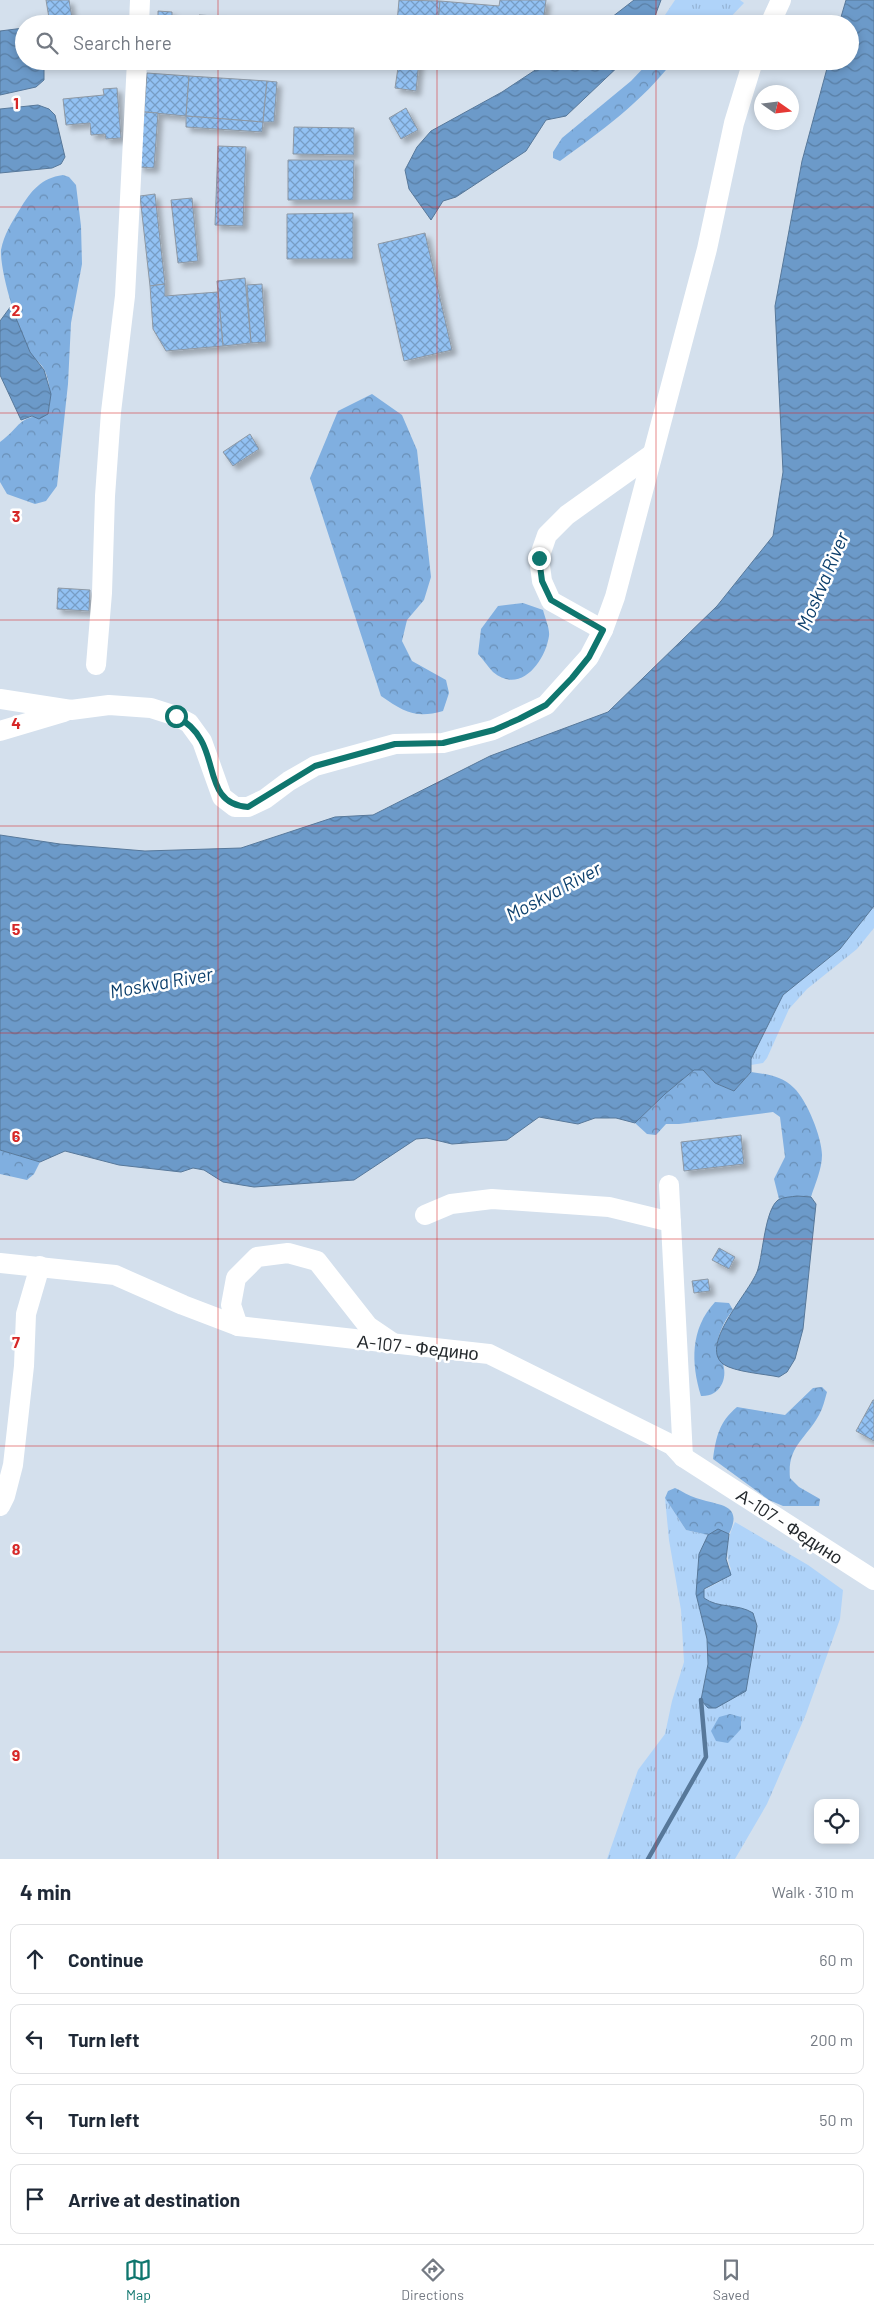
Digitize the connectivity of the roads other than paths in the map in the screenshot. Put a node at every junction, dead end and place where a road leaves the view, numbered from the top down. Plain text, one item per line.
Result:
1 (140, 0) edge
2 (781, 0) edge
3 (139, 15) edge
4 (774, 15) edge
5 (137, 70) edge
6 (750, 70) edge
7 (651, 455) junction
8 (603, 630) junction
9 (96, 665) dead end
10 (0, 699) edge
11 (71, 710) junction
12 (0, 731) edge
13 (669, 1185) dead end
14 (425, 1216) dead end
15 (671, 1222) junction
16 (0, 1263) edge
17 (40, 1266) junction
18 (238, 1326) junction
19 (394, 1344) junction
20 (683, 1457) junction
21 (0, 1506) edge
22 (874, 1580) edge

1 - 3 street
2 - 4 street
5 - 9 street
6 - 7 street
7 - 8 street
7 - 8 street
8 - 11 street
10 - 11 street
11 - 12 street
13 - 15 street
14 - 15 street
15 - 20 street
16 - 17 street, А-107 - Федино
17 - 18 street, А-107 - Федино
17 - 21 street
18 - 19 street, А-107 - Федино
18 - 19 street
19 - 20 street, А-107 - Федино
20 - 22 street, А-107 - Федино

